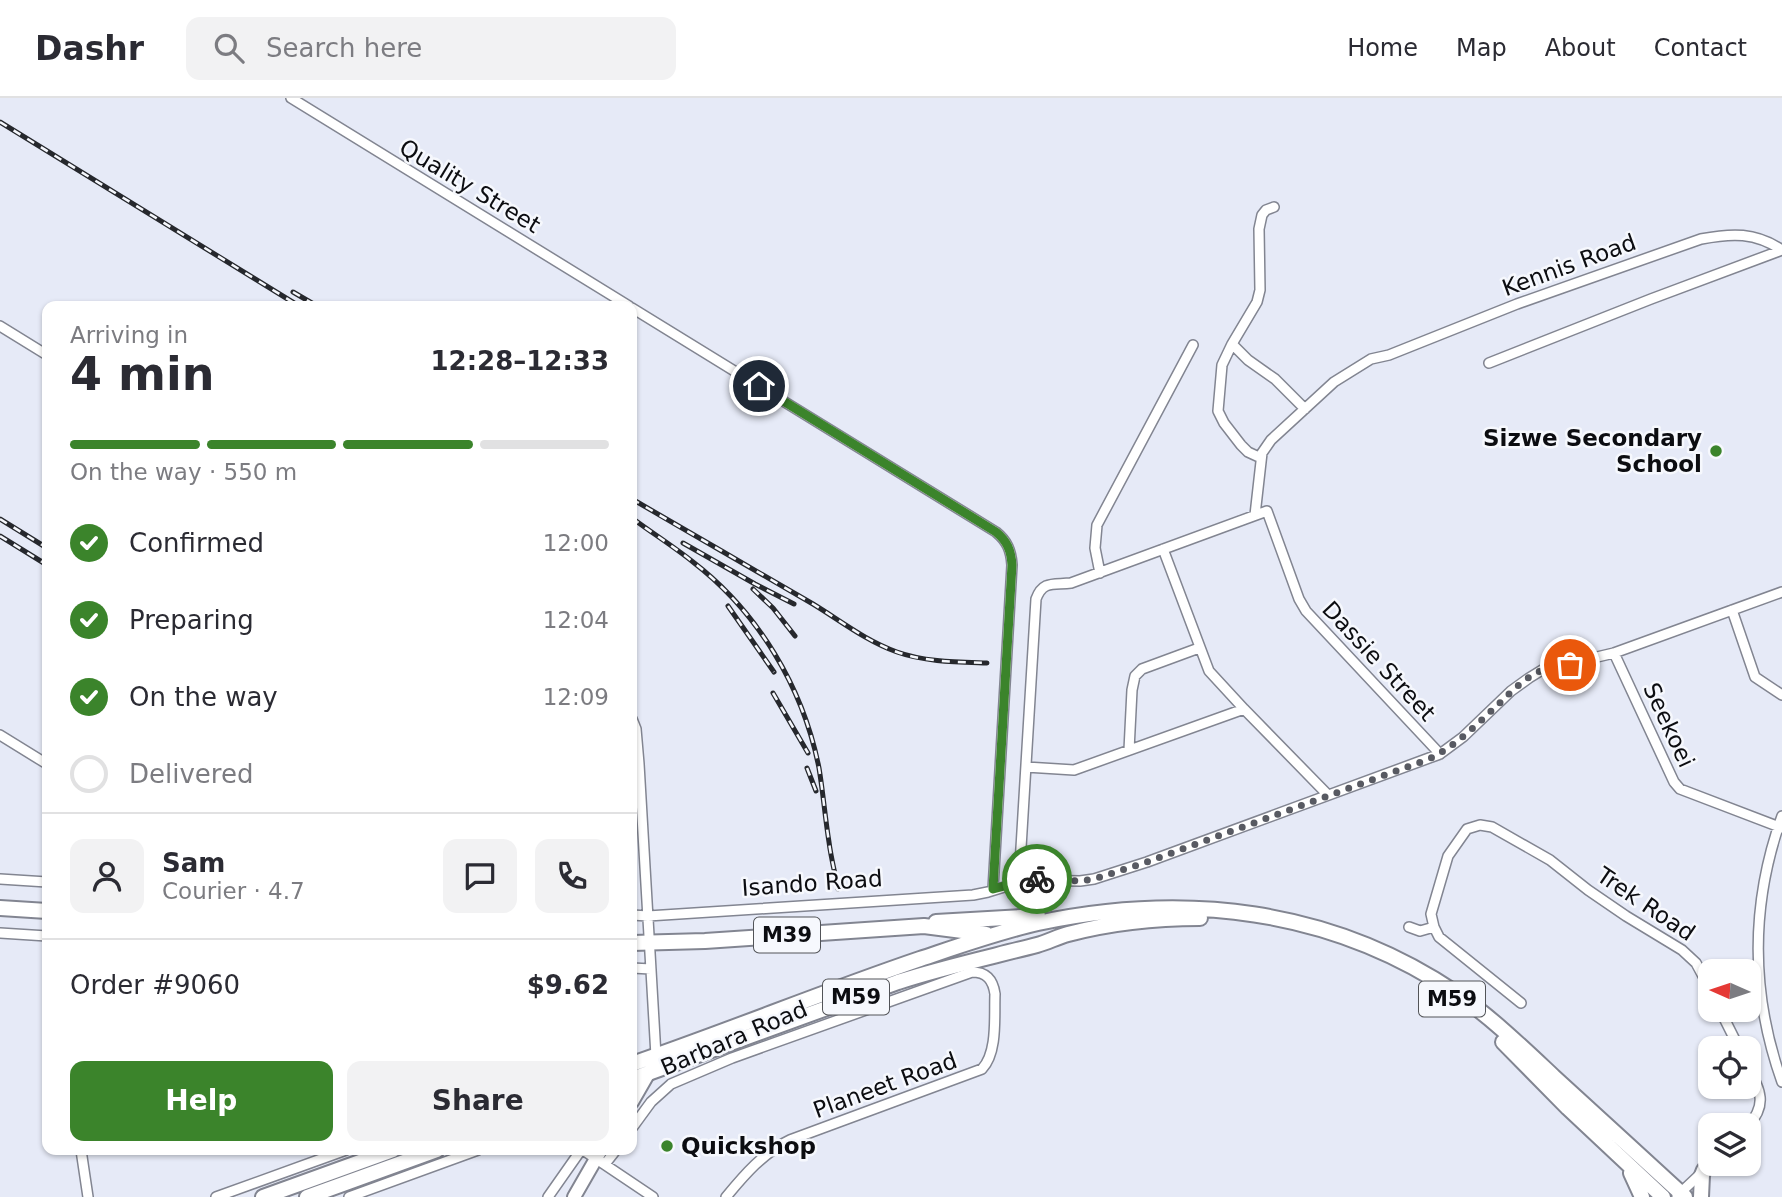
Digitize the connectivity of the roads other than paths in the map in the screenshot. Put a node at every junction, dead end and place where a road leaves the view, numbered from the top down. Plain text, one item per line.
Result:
1 (291, 98) edge
2 (1274, 207) dead end
3 (1782, 250) edge
4 (620, 301) edge
5 (637, 311) edge
6 (0, 326) edge
7 (1232, 344) junction
8 (1193, 345) dead end
9 (42, 352) edge
10 (1489, 363) dead end
11 (1305, 409) junction
12 (1261, 458) junction
13 (1255, 516) junction
14 (1163, 549) junction
15 (1100, 573) junction
16 (1782, 592) edge
17 (1732, 610) junction
18 (1199, 648) junction
19 (1614, 653) junction
20 (1782, 695) edge
21 (1244, 709) junction
22 (0, 735) edge
23 (637, 736) edge
24 (1129, 750) junction
25 (1440, 754) junction
26 (42, 761) edge
27 (1026, 767) junction
28 (1328, 795) junction
29 (1782, 816) edge
30 (1780, 828) edge
31 (0, 879) edge
32 (1019, 881) junction
33 (42, 882) edge
34 (993, 889) junction
35 (0, 908) edge
36 (42, 911) edge
37 (637, 915) edge
38 (1083, 915) junction
39 (648, 916) junction
40 (925, 926) junction
41 (1409, 927) dead end
42 (1434, 927) junction
43 (0, 933) edge
44 (992, 935) junction
45 (1065, 935) junction
46 (42, 936) edge
47 (649, 942) junction
48 (637, 943) edge
49 (1698, 967) edge
50 (637, 968) edge
51 (651, 969) junction
52 (987, 975) joint
53 (1521, 1003) dead end
54 (656, 1056) junction
55 (637, 1062) edge
56 (650, 1072) junction
57 (637, 1077) edge
58 (1782, 1082) edge
59 (637, 1094) edge
60 (637, 1121) edge
61 (82, 1155) edge
62 (332, 1155) edge
63 (379, 1155) edge
64 (423, 1155) edge
65 (464, 1155) edge
66 (578, 1155) edge
67 (1616, 1155) junction
68 (601, 1157) edge
69 (1699, 1176) edge
70 (1702, 1176) edge
71 (1680, 1196) edge
72 (88, 1197) edge
73 (216, 1197) edge
74 (262, 1197) edge
75 (307, 1197) edge
76 (349, 1197) edge
77 (548, 1197) edge
78 (574, 1197) edge
79 (653, 1197) edge
80 (726, 1197) edge
81 (1642, 1197) edge
82 (1663, 1197) edge
83 (1701, 1197) edge

1 - 4 street, Quality Street
2 - 7 street
3 - 10 street
3 - 11 street, Kennis Road
5 - 34 street, Quality Street
6 - 9 street
7 - 11 street
7 - 12 street
8 - 15 street
11 - 12 street, Kennis Road
12 - 13 street
13 - 14 street
13 - 25 street, Dassie Street
14 - 15 street
14 - 18 street
15 - 27 street
16 - 17 street, Isando Road
17 - 19 street, Isando Road
17 - 20 street
18 - 21 street
18 - 24 street
19 - 25 street, Isando Road
19 - 30 street, Seekoei
21 - 24 street
21 - 28 street
22 - 26 street
23 - 39 street
24 - 27 street
25 - 28 street, Isando Road
27 - 32 street
28 - 32 street, Isando Road
29 - 30 street
30 - 58 street
31 - 33 street
32 - 34 street, Isando Road
34 - 39 street, Isando Road
35 - 36 main road
37 - 39 street, Isando Road
38 - 40 main road, M39
38 - 44 main road, M59
38 - 71 main road, M59
39 - 47 street
40 - 44 main road, M39
40 - 47 main road, M39
41 - 42 street
42 - 49 street, Trek Road
42 - 53 street
43 - 46 street
44 - 45 main road, M39
44 - 54 main road, M59
45 - 56 main road, M59
45 - 67 main road, M59
47 - 48 main road, M39
47 - 51 street
50 - 51 street
51 - 54 street
52 - 60 street, Barbara Road
52 - 80 street, Planeet Road
54 - 55 main road, M59
54 - 56 main road
56 - 57 main road, M59
56 - 59 main road
61 - 72 street
62 - 73 street
63 - 74 main road
64 - 75 main road
65 - 76 street
66 - 77 street
67 - 81 main road
67 - 82 main road, M59
68 - 78 main road
68 - 79 street
69 - 71 street
70 - 83 main road

